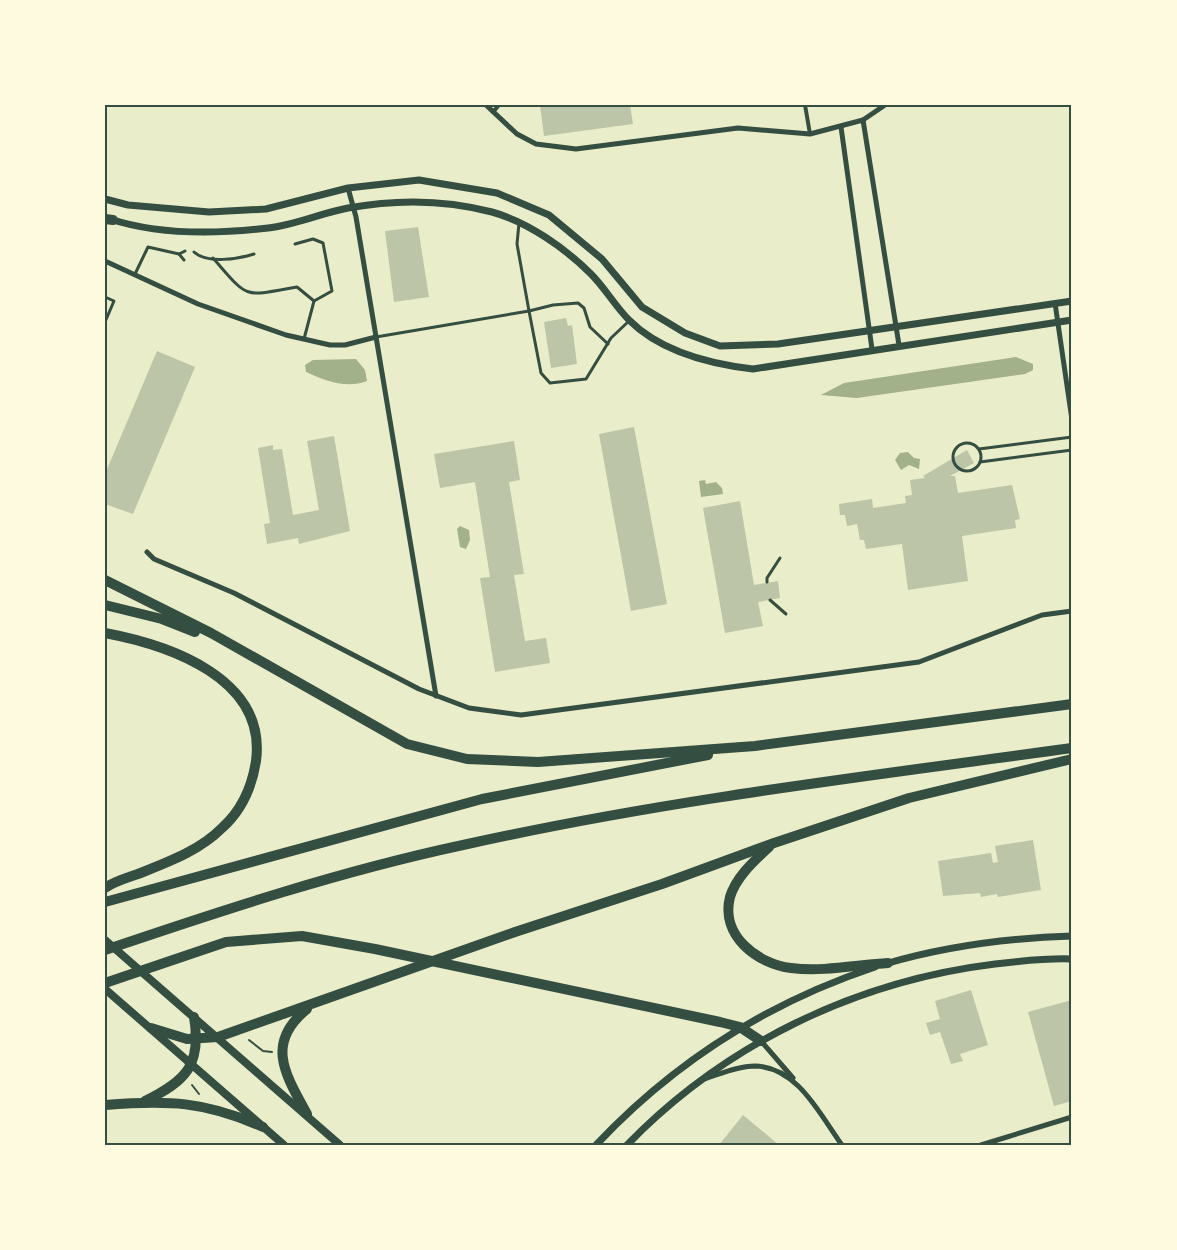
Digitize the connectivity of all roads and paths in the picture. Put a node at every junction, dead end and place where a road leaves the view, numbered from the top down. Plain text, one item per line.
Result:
1 (486, 105) edge
2 (499, 105) edge
3 (805, 105) edge
4 (885, 105) edge
5 (493, 112) junction
6 (863, 120) junction
7 (841, 127) junction
8 (810, 134) junction
9 (348, 188) junction
10 (105, 199) edge
11 (354, 207) junction
12 (108, 219) edge
13 (519, 223) junction
14 (295, 244) dead end
15 (185, 251) dead end
16 (194, 252) dead end
17 (179, 254) junction
18 (254, 254) dead end
19 (199, 257) junction
20 (213, 258) junction
21 (184, 260) dead end
22 (105, 261) edge
23 (193, 261) dead end
24 (135, 274) junction
25 (105, 297) edge
26 (314, 301) junction
27 (1072, 301) edge
28 (1055, 303) junction
29 (529, 311) junction
30 (1072, 320) edge
31 (629, 321) junction
32 (105, 322) edge
33 (1059, 322) junction
34 (896, 326) junction
35 (870, 330) junction
36 (376, 337) junction
37 (304, 339) junction
38 (608, 344) junction
39 (899, 345) junction
40 (872, 349) junction
41 (1072, 420) edge
42 (1072, 437) edge
43 (979, 449) junction
44 (1072, 450) edge
45 (980, 462) junction
46 (147, 552) dead end
47 (780, 558) dead end
48 (105, 580) edge
49 (768, 582) dead end
50 (770, 600) dead end
51 (105, 605) edge
52 (1072, 611) edge
53 (786, 614) dead end
54 (105, 633) edge
55 (234, 648) junction
56 (436, 696) junction
57 (1072, 704) edge
58 (755, 746) junction
59 (1072, 748) edge
60 (1072, 759) edge
61 (774, 843) junction
62 (105, 888) edge
63 (105, 902) edge
64 (1072, 936) edge
65 (105, 940) edge
66 (105, 950) edge
67 (1072, 959) edge
68 (888, 963) junction
69 (105, 983) edge
70 (105, 989) edge
71 (314, 1003) junction
72 (195, 1017) junction
73 (740, 1027) junction
74 (151, 1028) junction
75 (218, 1037) junction
76 (198, 1039) junction
77 (249, 1040) dead end
78 (761, 1041) junction
79 (276, 1052) dead end
80 (191, 1064) junction
81 (700, 1081) junction
82 (797, 1083) junction
83 (192, 1085) dead end
84 (199, 1098) dead end
85 (142, 1102) junction
86 (105, 1105) edge
87 (307, 1114) junction
88 (1072, 1117) edge
89 (263, 1127) junction
90 (284, 1145) edge
91 (340, 1145) edge
92 (596, 1145) edge
93 (627, 1145) edge
94 (842, 1145) edge
95 (981, 1145) edge

1 - 5 street
2 - 5 street
3 - 8 street
4 - 6 street
5 - 8 street
6 - 7 street
6 - 34 street
7 - 8 street
7 - 35 street
9 - 10 street
9 - 11 street
9 - 35 street
11 - 12 street
11 - 13 street
11 - 36 street
13 - 29 lane
13 - 31 street
14 - 26 lane
15 - 17 lane
16 - 19 lane
17 - 21 lane
17 - 24 lane
18 - 20 lane
19 - 20 lane
19 - 23 lane
20 - 26 lane
22 - 24 street
24 - 37 street
25 - 32 lane
26 - 37 lane
27 - 28 street
28 - 33 street
28 - 34 street
29 - 36 lane
29 - 38 lane
29 - 38 lane
30 - 33 street
31 - 38 lane
31 - 40 street
33 - 39 street
33 - 41 street
34 - 35 street
34 - 39 street
35 - 40 street
36 - 37 street
36 - 56 street
39 - 40 street
42 - 43 lane
43 - 45 lane
43 - 45 lane
44 - 45 lane
46 - 56 street
47 - 49 lane
48 - 55 highway
50 - 53 lane
51 - 55 highway
52 - 56 street
54 - 62 highway
55 - 58 highway
57 - 58 highway
58 - 63 highway
59 - 66 highway
60 - 61 highway
61 - 68 highway
61 - 71 highway
64 - 68 street
65 - 72 main road
67 - 78 street
68 - 73 street
69 - 73 highway
70 - 74 main road
71 - 75 highway
71 - 87 highway
72 - 75 main road
72 - 76 highway
73 - 78 highway
73 - 92 street
74 - 76 highway
74 - 80 main road
75 - 76 highway
75 - 87 main road
76 - 80 highway
77 - 79 path
78 - 81 street
78 - 82 street
80 - 85 highway
80 - 89 main road
81 - 82 street
81 - 93 street
82 - 94 street
83 - 84 path
85 - 86 highway
85 - 89 highway
87 - 91 main road
88 - 95 street
89 - 90 main road

